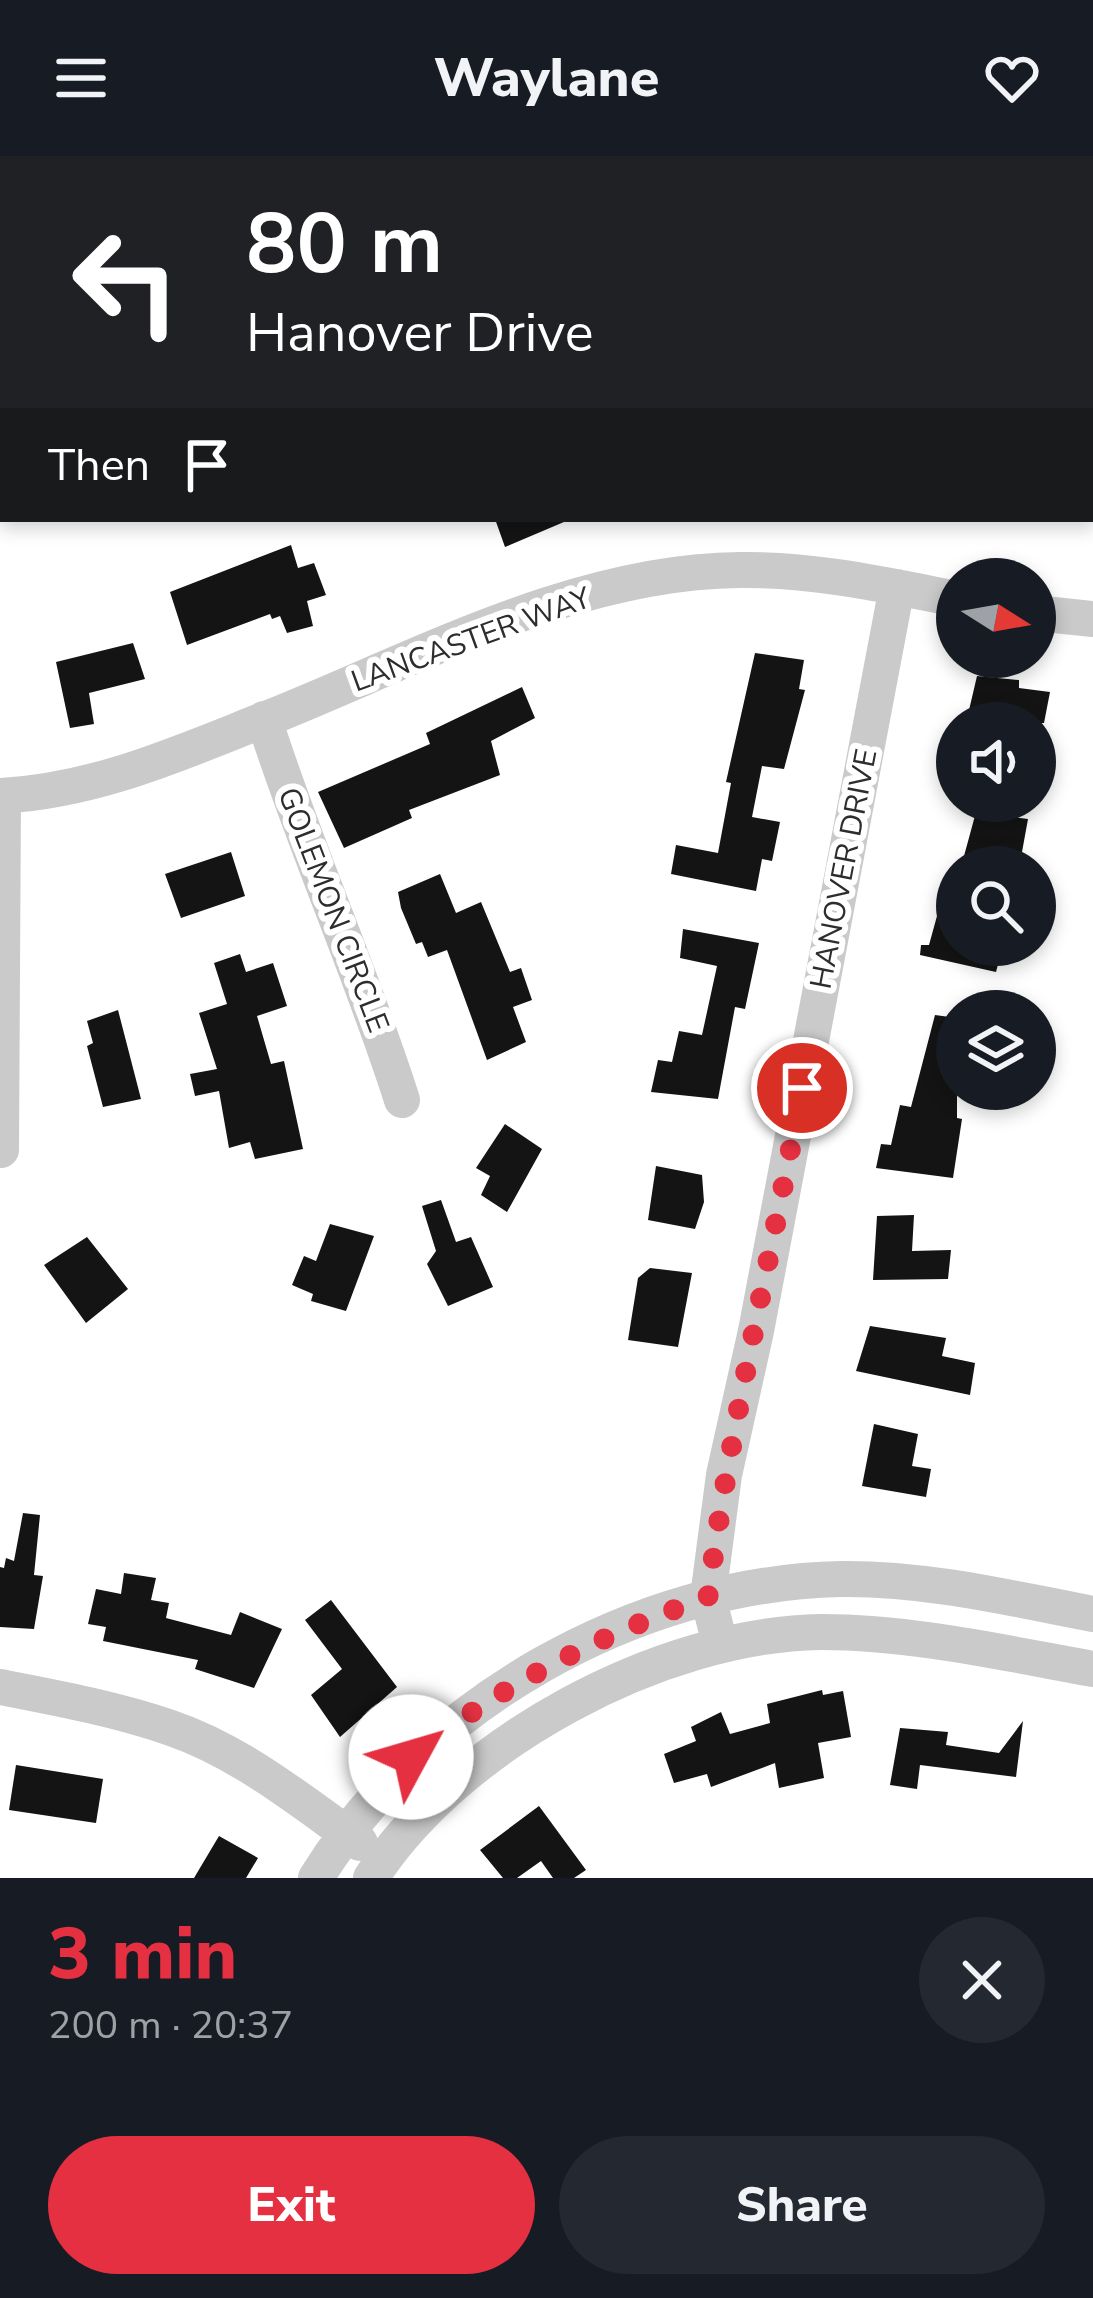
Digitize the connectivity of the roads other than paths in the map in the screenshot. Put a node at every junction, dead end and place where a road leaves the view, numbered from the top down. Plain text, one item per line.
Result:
1 (897, 587) junction
2 (936, 595) edge
3 (1056, 615) edge
4 (1093, 619) edge
5 (264, 719) junction
6 (2, 796) edge
7 (402, 1100) dead end
8 (1, 1150) edge
9 (708, 1597) junction
10 (1093, 1614) edge
11 (720, 1644) junction
12 (1093, 1669) edge
13 (0, 1687) edge
14 (344, 1832) junction
15 (376, 1869) edge
16 (316, 1878) edge

1 - 2 street, LANCASTER WAY
1 - 5 street, LANCASTER WAY
1 - 9 street, HANOVER DRIVE
3 - 4 street
5 - 6 street, LANCASTER WAY
5 - 7 street, GOLEMON CIRCLE
6 - 8 street
9 - 10 street
9 - 11 street, HANOVER DRIVE
9 - 14 street
11 - 12 street
11 - 15 street
13 - 14 street
14 - 15 street
14 - 16 street

